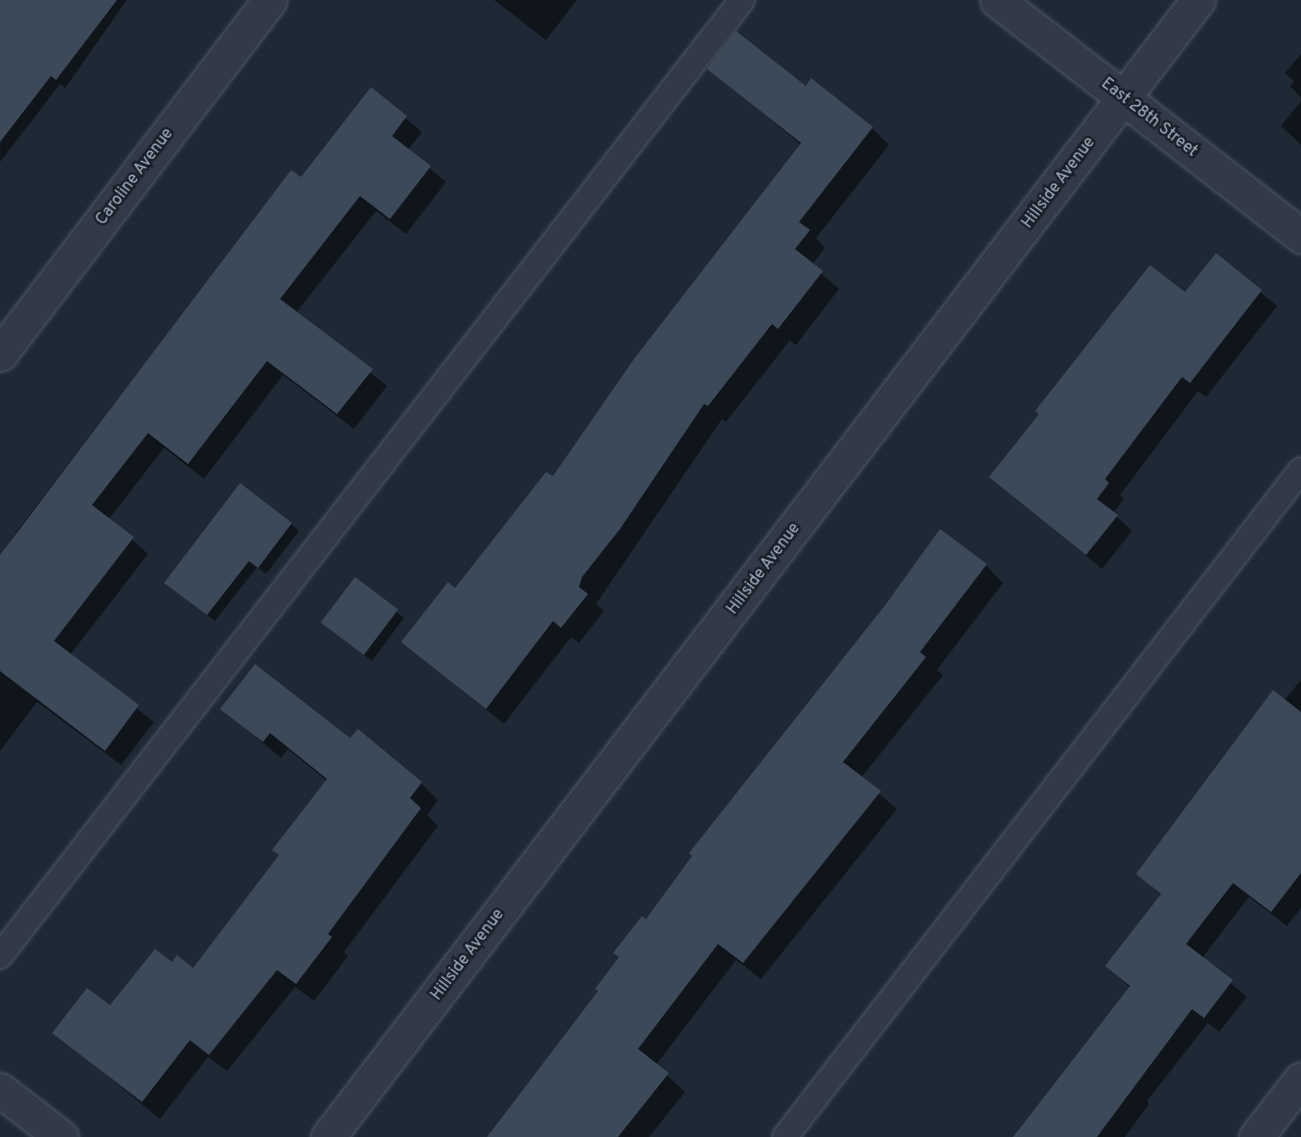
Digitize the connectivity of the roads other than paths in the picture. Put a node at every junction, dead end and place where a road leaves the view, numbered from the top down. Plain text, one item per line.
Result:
1 (270, 0) edge
2 (742, 0) edge
3 (997, 0) edge
4 (1198, 0) edge
5 (1124, 98) junction
6 (1301, 236) edge
7 (0, 354) edge
8 (1301, 470) edge
9 (0, 956) edge
10 (1301, 1079) edge
11 (0, 1090) edge
12 (61, 1137) edge
13 (328, 1137) edge
14 (785, 1137) edge
15 (1257, 1137) edge

1 - 7 street, Caroline Avenue
2 - 9 lane
3 - 5 street, East 28th Street
4 - 5 street, Hillside Avenue
5 - 6 street, East 28th Street
5 - 13 street, Hillside Avenue
8 - 14 lane
10 - 15 street
11 - 12 street

